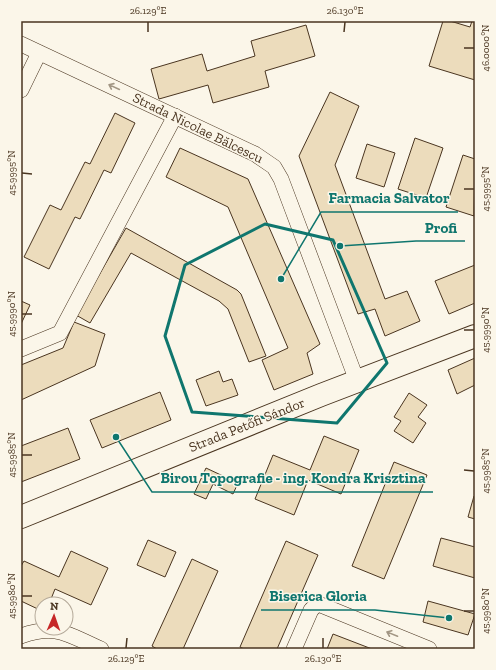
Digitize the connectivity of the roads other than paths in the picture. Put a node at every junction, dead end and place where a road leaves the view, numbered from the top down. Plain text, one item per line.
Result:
1 (21, 44) edge
2 (38, 53) junction
3 (21, 90) edge
4 (175, 116) junction
5 (475, 336) edge
6 (21, 349) edge
7 (357, 381) junction
8 (21, 517) edge
9 (21, 636) edge
10 (101, 649) edge
11 (294, 649) edge
12 (429, 649) edge

1 - 2 street, Strada Nicolae Bălcescu
2 - 3 street
4 -> 2 street, Strada Nicolae Bălcescu
4 - 6 street
4 - 7 street, Strada Nicolae Bălcescu
5 - 7 main road, Strada Petőfi Sándor
7 - 8 main road, Strada Petőfi Sándor
9 - 10 street
12 -> 11 street

